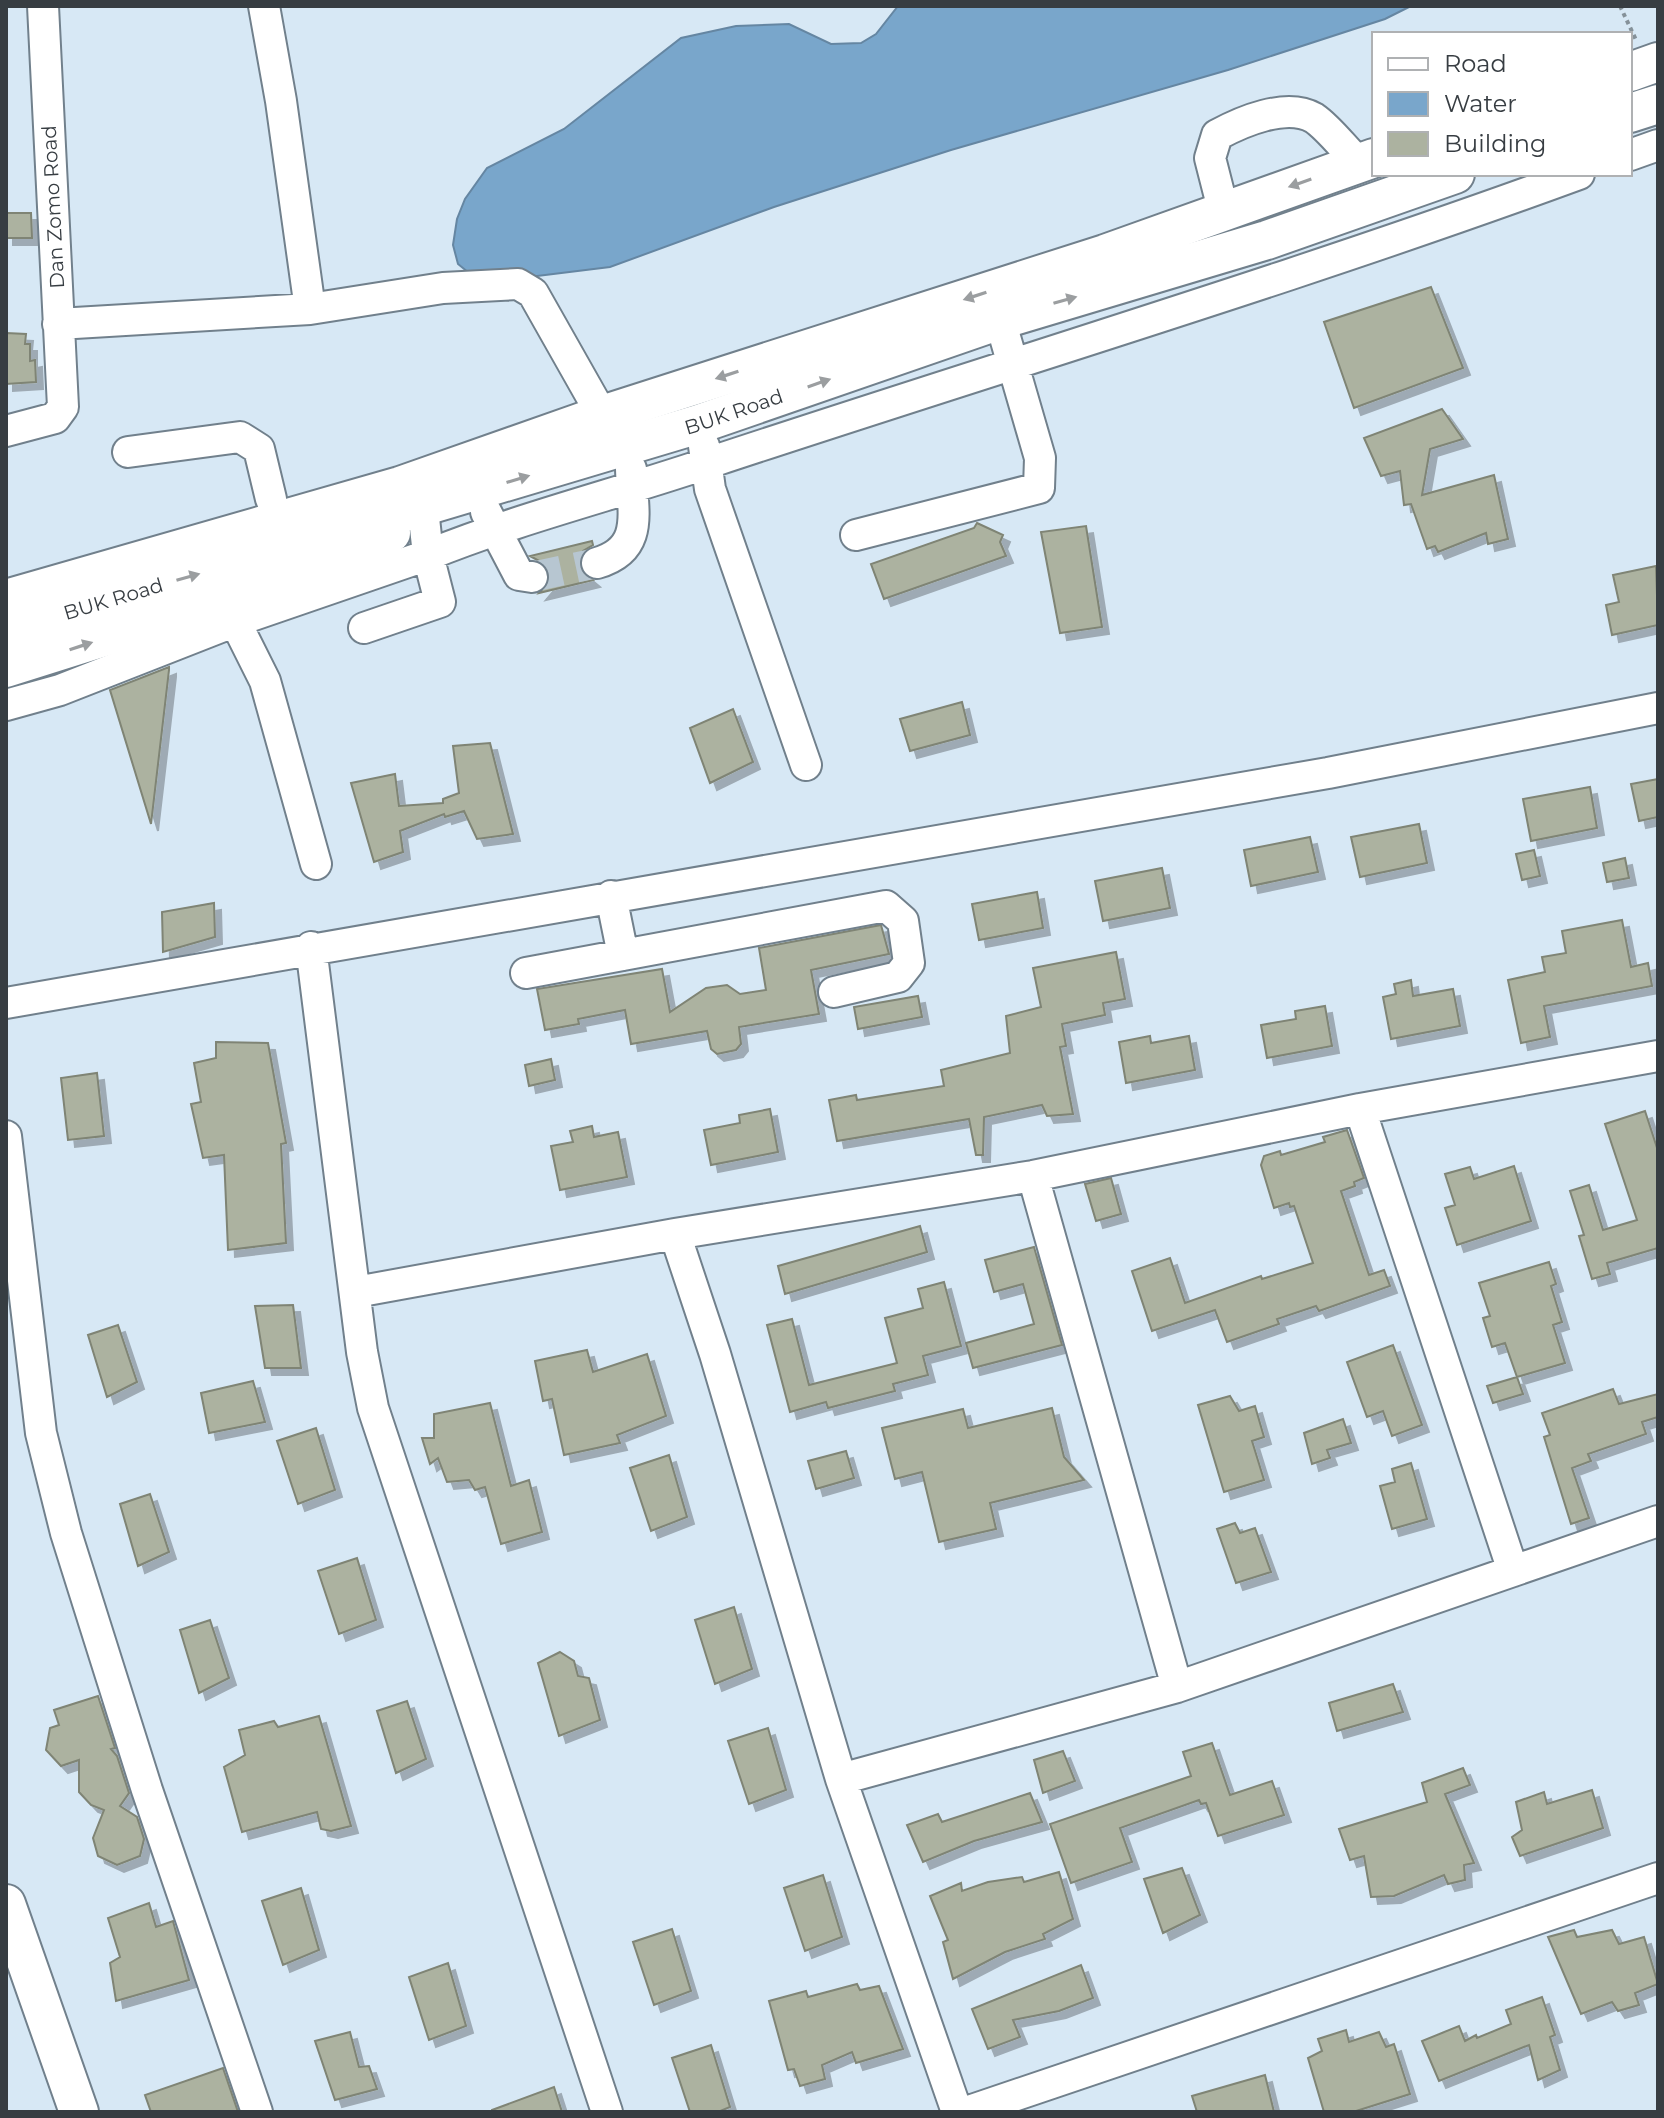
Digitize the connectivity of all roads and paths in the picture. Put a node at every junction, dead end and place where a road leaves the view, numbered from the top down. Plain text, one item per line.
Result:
1 (43, 6) edge
2 (264, 6) edge
3 (1620, 6) edge
4 (1631, 32) edge
5 (1632, 34) edge
6 (1646, 67) edge
7 (1658, 104) edge
8 (1632, 112) edge
9 (1658, 145) edge
10 (1632, 154) edge
11 (1366, 161) edge
12 (1449, 176) edge
13 (1574, 176) edge
14 (1223, 209) junction
15 (310, 309) junction
16 (1000, 320) junction
17 (58, 324) junction
18 (1012, 362) junction
19 (602, 415) junction
20 (699, 424) junction
21 (6, 431) edge
22 (630, 444) junction
23 (128, 452) dead end
24 (708, 464) junction
25 (631, 488) junction
26 (477, 492) junction
27 (412, 498) junction
28 (271, 499) junction
29 (494, 528) junction
30 (856, 535) dead end
31 (428, 555) junction
32 (597, 563) tunnel mouth
33 (532, 577) dead end
34 (6, 578) edge
35 (6, 599) edge
36 (230, 611) junction
37 (364, 628) dead end
38 (6, 631) edge
39 (6, 668) edge
40 (6, 705) edge
41 (1658, 708) edge
42 (806, 765) dead end
43 (316, 864) dead end
44 (611, 896) junction
45 (311, 947) junction
46 (623, 955) junction
47 (526, 973) dead end
48 (834, 992) dead end
49 (6, 1003) edge
50 (1658, 1056) edge
51 (1360, 1109) junction
52 (6, 1136) edge
53 (1033, 1176) junction
54 (675, 1234) junction
55 (356, 1292) junction
56 (1658, 1521) edge
57 (1513, 1571) junction
58 (1177, 1687) junction
59 (841, 1779) junction
60 (1658, 1878) edge
61 (6, 1904) edge
62 (6, 1970) edge
63 (55, 2112) edge
64 (79, 2112) edge
65 (257, 2112) edge
66 (607, 2112) edge
67 (957, 2112) edge
68 (966, 2112) edge

1 - 17 street, Dan Zomo Road
2 - 15 street
3 - 4 path
5 - 6 path
7 - 8 main road
9 - 10 street
11 -> 14 main road, BUK Road
11 - 14 street
16 -> 12 main road, BUK Road
13 - 18 street
14 -> 19 main road, BUK Road
15 - 17 street
15 - 19 street
16 - 18 street
20 -> 16 main road, BUK Road
17 - 21 street, Dan Zomo Road
18 - 24 street
18 - 30 street
19 - 27 main road, BUK Road
20 - 22 main road, BUK Road
20 - 24 street
22 - 25 street
26 -> 22 main road, BUK Road
23 - 28 street
24 - 25 street
24 - 42 street
25 - 29 street
25 - 32 street
26 - 27 main road, BUK Road
26 - 29 street
27 - 28 main road
27 - 31 street
27 - 35 main road, BUK Road
27 - 36 main road
38 -> 27 main road, BUK Road
28 - 34 main road
29 - 31 street
29 - 33 street
31 - 36 street
31 - 37 street
39 -> 36 main road
36 - 40 street
36 - 43 street
41 - 44 street
44 - 45 street
44 - 46 street
45 - 49 street
45 - 55 street
46 - 47 street
46 - 48 street
50 - 51 street
51 - 53 street
51 - 57 street
52 - 65 street
53 - 54 street
53 - 58 street
54 - 55 street
54 - 59 street
55 - 66 street
56 - 57 street
57 - 58 street
58 - 59 street
59 - 67 street
60 - 68 street
61 - 64 main road
62 - 63 main road

